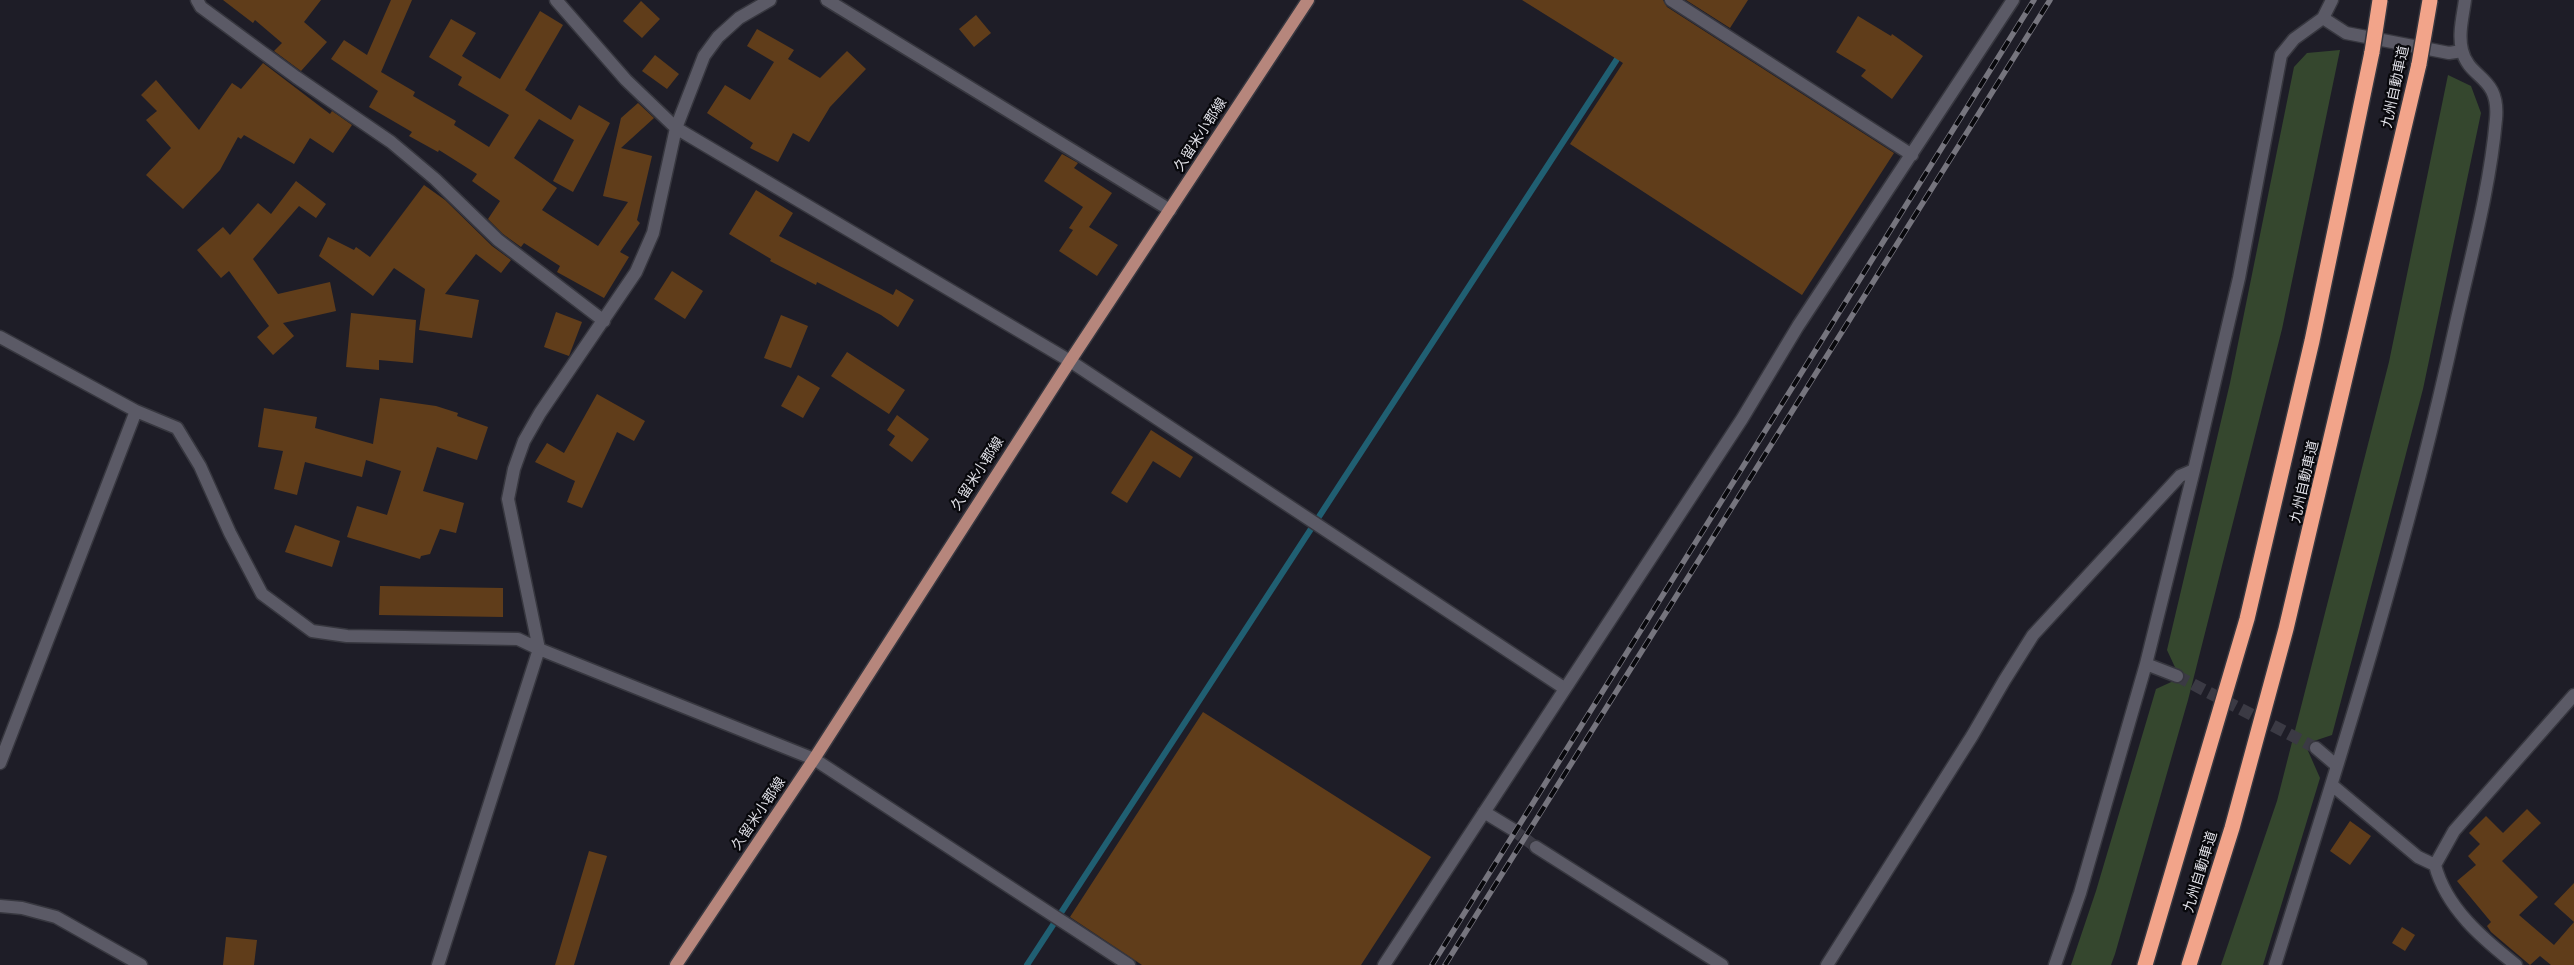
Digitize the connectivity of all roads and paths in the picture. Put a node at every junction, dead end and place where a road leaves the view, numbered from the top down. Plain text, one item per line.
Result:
1 (197, 0) edge
2 (556, 0) edge
3 (770, 0) edge
4 (827, 0) edge
5 (1308, 0) edge
6 (1671, 0) edge
7 (2013, 0) edge
8 (2332, 0) edge
9 (2380, 0) edge
10 (2430, 0) edge
11 (2465, 0) edge
12 (2323, 18) junction
13 (2462, 51) junction
14 (676, 128) junction
15 (1912, 155) junction
16 (1170, 210) junction
17 (604, 321) junction
18 (0, 337) edge
19 (1070, 360) junction
20 (136, 411) junction
21 (2194, 470) junction
22 (539, 649) junction
23 (2146, 664) junction
24 (2177, 676) tunnel mouth
25 (1564, 688) junction
26 (2574, 694) edge
27 (2316, 748) tunnel mouth
28 (814, 759) junction
29 (0, 763) edge
30 (2337, 766) junction
31 (2332, 785) junction
32 (1484, 812) junction
33 (1512, 829) tunnel mouth
34 (1536, 847) tunnel mouth
35 (2436, 866) junction
36 (0, 906) edge
37 (141, 965) edge
38 (438, 965) edge
39 (676, 965) edge
40 (1129, 965) edge
41 (1384, 965) edge
42 (1722, 965) edge
43 (1828, 965) edge
44 (2055, 965) edge
45 (2145, 965) edge
46 (2189, 965) edge
47 (2275, 965) edge
48 (2516, 965) edge

1 - 17 street
2 - 14 street
3 - 14 street
4 - 16 street
5 - 16 main road, 久留米小郡線
6 - 15 street
7 - 15 street
8 - 12 street
9 - 45 highway, 九州自動車道, bridge
10 - 46 highway, 九州自動車道, bridge
11 - 13 street
12 - 13 street
12 - 21 street
13 - 30 street
14 - 17 street
14 - 19 street
15 - 25 street
16 - 19 main road, 久留米小郡線
17 - 22 street
18 - 20 street
19 - 25 street
19 - 28 main road, 久留米小郡線
20 - 22 street
20 - 29 street
21 - 23 street
21 - 43 street
22 - 28 street
22 - 38 street
23 - 24 street
23 - 44 street
25 - 32 street
26 - 35 street
27 - 30 street
28 - 39 main road, 久留米小郡線
28 - 40 street
30 - 31 street
31 - 35 street
31 - 47 street
32 - 33 street
32 - 41 street
34 - 42 street
35 - 48 street
36 - 37 street

